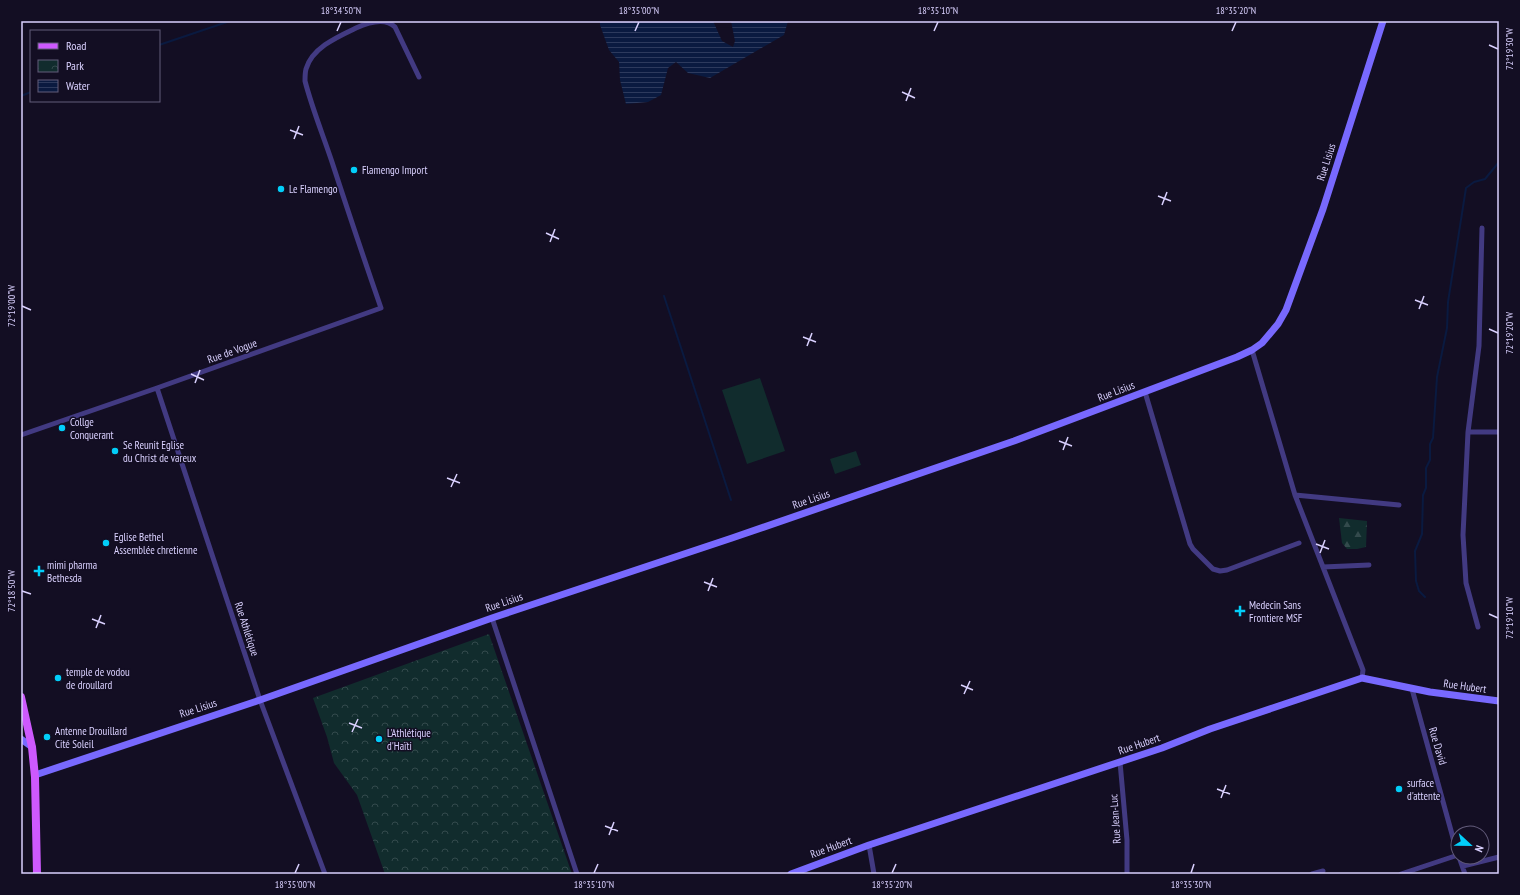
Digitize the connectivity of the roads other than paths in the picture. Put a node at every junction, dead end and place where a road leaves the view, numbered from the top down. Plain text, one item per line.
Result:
1 (1383, 21) edge
2 (419, 77) dead end
3 (1482, 228) dead end
4 (1252, 350) junction
5 (157, 388) junction
6 (1145, 392) junction
7 (1468, 432) junction
8 (1499, 432) edge
9 (21, 434) edge
10 (1295, 495) junction
11 (1399, 505) dead end
12 (1299, 543) dead end
13 (1369, 565) dead end
14 (1323, 567) junction
15 (492, 618) junction
16 (1478, 628) dead end
17 (1362, 678) junction
18 (1412, 689) junction
19 (21, 697) edge
20 (260, 700) junction
21 (1499, 701) edge
22 (24, 722) edge
23 (21, 739) edge
24 (32, 747) junction
25 (1120, 762) junction
26 (35, 776) junction
27 (1450, 827) edge
28 (869, 845) junction
29 (1499, 857) edge
30 (1450, 858) edge
31 (1463, 866) joint
32 (1323, 871) dead end
33 (37, 874) edge
34 (325, 874) edge
35 (577, 874) edge
36 (790, 874) edge
37 (874, 874) edge
38 (1127, 874) edge
39 (1312, 874) edge
40 (1401, 874) edge
41 (1465, 874) edge

1 - 4 street, Rue Lisius
2 - 5 street, Rue de Vogue
3 - 7 street
4 - 6 street, Rue Lisius
4 - 10 street
5 - 9 street, Rue de Vogue
5 - 20 street, Rue Athlétique
6 - 12 street
6 - 15 street, Rue Lisius
7 - 8 street
7 - 16 street
10 - 11 street
10 - 14 street
13 - 14 street
14 - 17 street
15 - 20 street, Rue Lisius
15 - 35 street
17 - 18 street, Rue Hubert
17 - 25 street, Rue Hubert
18 - 21 street, Rue Hubert
18 - 27 street, Rue David
19 - 22 main road
20 - 26 street, Rue Lisius
20 - 34 street, Rue Athlétique
22 - 24 main road
23 - 24 street
24 - 26 main road
25 - 28 street, Rue Hubert
25 - 38 street, Rue Jean-Luc
26 - 33 main road
28 - 36 street, Rue Hubert
28 - 37 street
29 - 31 street
30 - 40 street
31 - 41 street, Rue David
32 - 39 street

